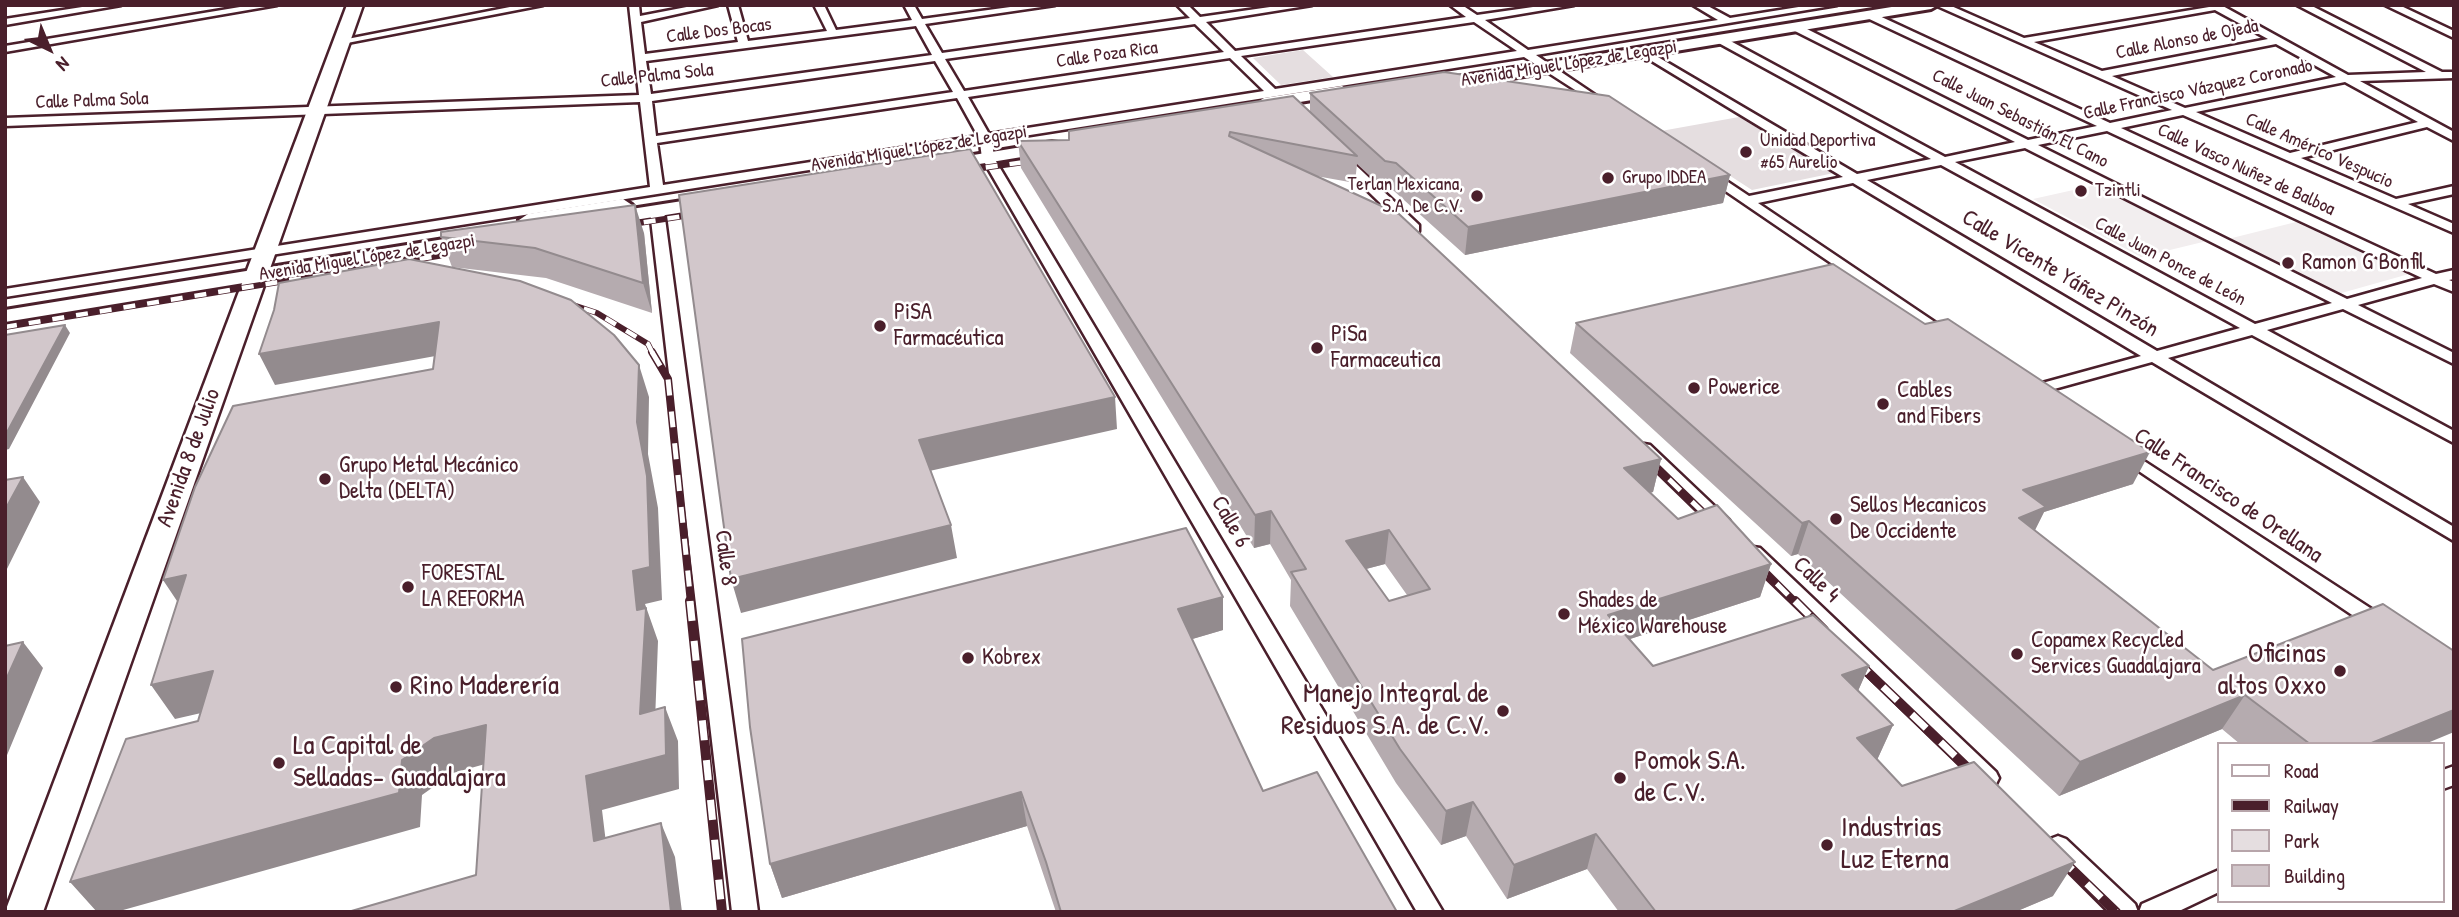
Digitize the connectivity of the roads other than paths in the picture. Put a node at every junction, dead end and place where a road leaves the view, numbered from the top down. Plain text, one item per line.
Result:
1 (116, 5) edge
2 (121, 5) edge
3 (272, 5) edge
4 (355, 5) edge
5 (538, 5) edge
6 (634, 5) edge
7 (713, 5) edge
8 (733, 5) edge
9 (819, 5) edge
10 (909, 5) edge
11 (1050, 5) edge
12 (1182, 5) edge
13 (1307, 5) edge
14 (1455, 5) edge
15 (1569, 5) edge
16 (1698, 5) edge
17 (1832, 5) edge
18 (1931, 5) edge
19 (1940, 5) edge
20 (2302, 5) edge
21 (2390, 5) edge
22 (2215, 6) edge
23 (1875, 10) edge
24 (1475, 19) junction
25 (637, 20) junction
26 (1198, 20) junction
27 (1728, 21) junction
28 (5, 22) edge
29 (919, 22) junction
30 (1795, 27) junction
31 (113, 31) junction
32 (833, 33) junction
33 (2454, 35) edge
34 (1719, 40) junction
35 (2279, 40) junction
36 (342, 41) junction
37 (2022, 41) junction
38 (744, 45) junction
39 (5, 49) edge
40 (1642, 52) junction
41 (1233, 55) junction
42 (938, 57) junction
43 (642, 58) junction
44 (1536, 60) junction
45 (2101, 75) junction
46 (2440, 75) junction
47 (2454, 75) edge
48 (2347, 78) junction
49 (2454, 82) edge
50 (1438, 85) edge
51 (1273, 94) junction
52 (960, 95) junction
53 (646, 98) junction
54 (1357, 98) edge
55 (316, 110) junction
56 (2184, 111) junction
57 (1613, 112) edge
58 (1234, 118) edge
59 (5, 122) edge
60 (2429, 123) junction
61 (2108, 127) junction
62 (2454, 137) edge
63 (651, 141) junction
64 (1071, 144) edge
65 (1326, 144) edge
66 (2025, 144) junction
67 (987, 148) junction
68 (2288, 157) junction
69 (1943, 161) junction
70 (1691, 164) edge
71 (921, 169) edge
72 (1855, 178) junction
73 (657, 190) junction
74 (2454, 190) edge
75 (725, 196) junction
76 (1746, 201) junction
77 (2395, 203) junction
78 (657, 211) junction
79 (2454, 229) edge
80 (1432, 245) edge
81 (259, 263) junction
82 (2454, 274) edge
83 (2435, 279) junction
84 (2454, 288) edge
85 (5, 293) edge
86 (5, 303) edge
87 (2345, 304) junction
88 (5, 316) edge
89 (2254, 330) junction
90 (1962, 345) edge
91 (2154, 357) junction
92 (2454, 359) edge
93 (2053, 406) edge
94 (1633, 438) edge
95 (2454, 438) edge
96 (2110, 444) edge
97 (2454, 536) edge
98 (2396, 635) edge
99 (2006, 796) edge
100 (2046, 834) edge
101 (2218, 881) edge
102 (23, 912) edge
103 (744, 912) edge
104 (1431, 912) edge
105 (2126, 912) edge
106 (2151, 912) edge

1 - 28 street
2 - 31 street
3 - 31 street
4 - 36 main road, Avenida 8 de Julio
5 - 36 street
6 - 25 street
7 - 25 street
8 - 38 street
9 - 32 street
10 - 29 street, Calle 6
11 - 29 street, Calle Dos Bocas
12 - 26 street
13 - 26 street, Calle Palma Sola
14 - 24 street
15 - 24 street, Calle Poza Rica
16 - 27 street
17 - 27 street, Avenida Miguel López de Legazpi
18 - 23 main road, Avenida Miguel López de Legazpi
19 - 37 street, Calle Américo Vespucio
20 - 46 street
21 - 33 street
22 - 35 street
22 - 37 street
23 - 30 main road, Avenida Miguel López de Legazpi
23 - 44 main road, Avenida Miguel López de Legazpi
23 - 61 street, Calle Vasco Nuñez de Balboa
24 - 41 street, Calle Poza Rica
24 - 44 street
25 - 43 street
26 - 41 street
26 - 42 street, Calle Palma Sola
27 - 44 street, Avenida Miguel López de Legazpi
29 - 32 street, Calle Dos Bocas
29 - 42 street, Calle 6
30 - 34 main road, Avenida Miguel López de Legazpi
30 - 66 street, Calle Juan Sebastián El Cano
31 - 39 street
32 - 38 street, Calle Dos Bocas
34 - 40 main road, Avenida Miguel López de Legazpi
34 - 69 street, Calle Juan Ponce de León
35 - 45 street, Calle Alonso de Ojeda
35 - 48 street
36 - 55 main road, Avenida 8 de Julio
37 - 45 street, Calle Américo Vespucio
38 - 43 street, Calle Dos Bocas
40 - 44 main road, Avenida Miguel López de Legazpi
40 - 72 street, Calle Vicente Yáñez Pinzón
41 - 51 street
41 - 52 street, Calle Poza Rica
42 - 52 street, Calle 6
42 - 53 street, Calle Palma Sola
43 - 53 street
44 - 50 main road, Avenida Miguel López de Legazpi
44 - 51 street, Avenida Miguel López de Legazpi
44 - 57 street
44 - 67 main road, Avenida Miguel López de Legazpi
45 - 56 street, Calle Américo Vespucio
46 - 47 street, Calle Francisco Vázquez Coronado
46 - 48 street, Calle Francisco Vázquez Coronado
46 - 49 street
48 - 56 street, Calle Francisco Vázquez Coronado
48 - 60 street
51 - 67 street, Avenida Miguel López de Legazpi
52 - 63 street, Calle Poza Rica
52 - 67 street, Calle 6
53 - 55 street, Calle Palma Sola
53 - 63 street
54 - 58 main road
55 - 59 street, Calle Palma Sola
55 - 81 main road, Avenida 8 de Julio
56 - 61 street, Calle Francisco Vázquez Coronado
56 - 68 street, Calle Américo Vespucio
60 - 62 street
60 - 68 street
61 - 66 street, Calle Francisco Vázquez Coronado
61 - 83 street, Calle Vasco Nuñez de Balboa
63 - 73 street
64 - 67 main road, Avenida Miguel López de Legazpi
65 - 80 street
66 - 69 street, Calle Francisco Vázquez Coronado
66 - 87 street, Calle Juan Sebastián El Cano
67 - 71 main road, Avenida Miguel López de Legazpi
67 - 73 street, Avenida Miguel López de Legazpi
67 - 75 main road, Avenida Miguel López de Legazpi
67 - 104 street, Calle 6
68 - 77 street, Calle Américo Vespucio
69 - 72 street, Calle Francisco Vázquez Coronado
69 - 89 street, Calle Juan Ponce de León
70 - 76 street
72 - 76 street, Calle Francisco Vázquez Coronado
72 - 91 street, Calle Vicente Yáñez Pinzón
73 - 81 street, Avenida Miguel López de Legazpi
74 - 77 street
75 - 78 main road, Avenida Miguel López de Legazpi
75 - 81 main road, Avenida Miguel López de Legazpi
76 - 90 street
77 - 79 street, Calle Américo Vespucio
78 - 81 main road, Avenida Miguel López de Legazpi
78 - 103 street, Calle 8
81 - 85 street, Avenida Miguel López de Legazpi
81 - 86 main road, Avenida Miguel López de Legazpi
81 - 88 main road, Avenida Miguel López de Legazpi
81 - 102 main road, Avenida 8 de Julio
82 - 83 street
83 - 84 street, Calle Vasco Nuñez de Balboa
83 - 87 street
87 - 89 street
87 - 92 street, Calle Juan Sebastián El Cano
89 - 91 street
89 - 95 street, Calle Juan Ponce de León
91 - 93 street
91 - 97 street, Calle Vicente Yáñez Pinzón
94 - 99 street, Calle 4
96 - 98 street, Calle Francisco de Orellana
100 - 105 street
101 - 106 street

